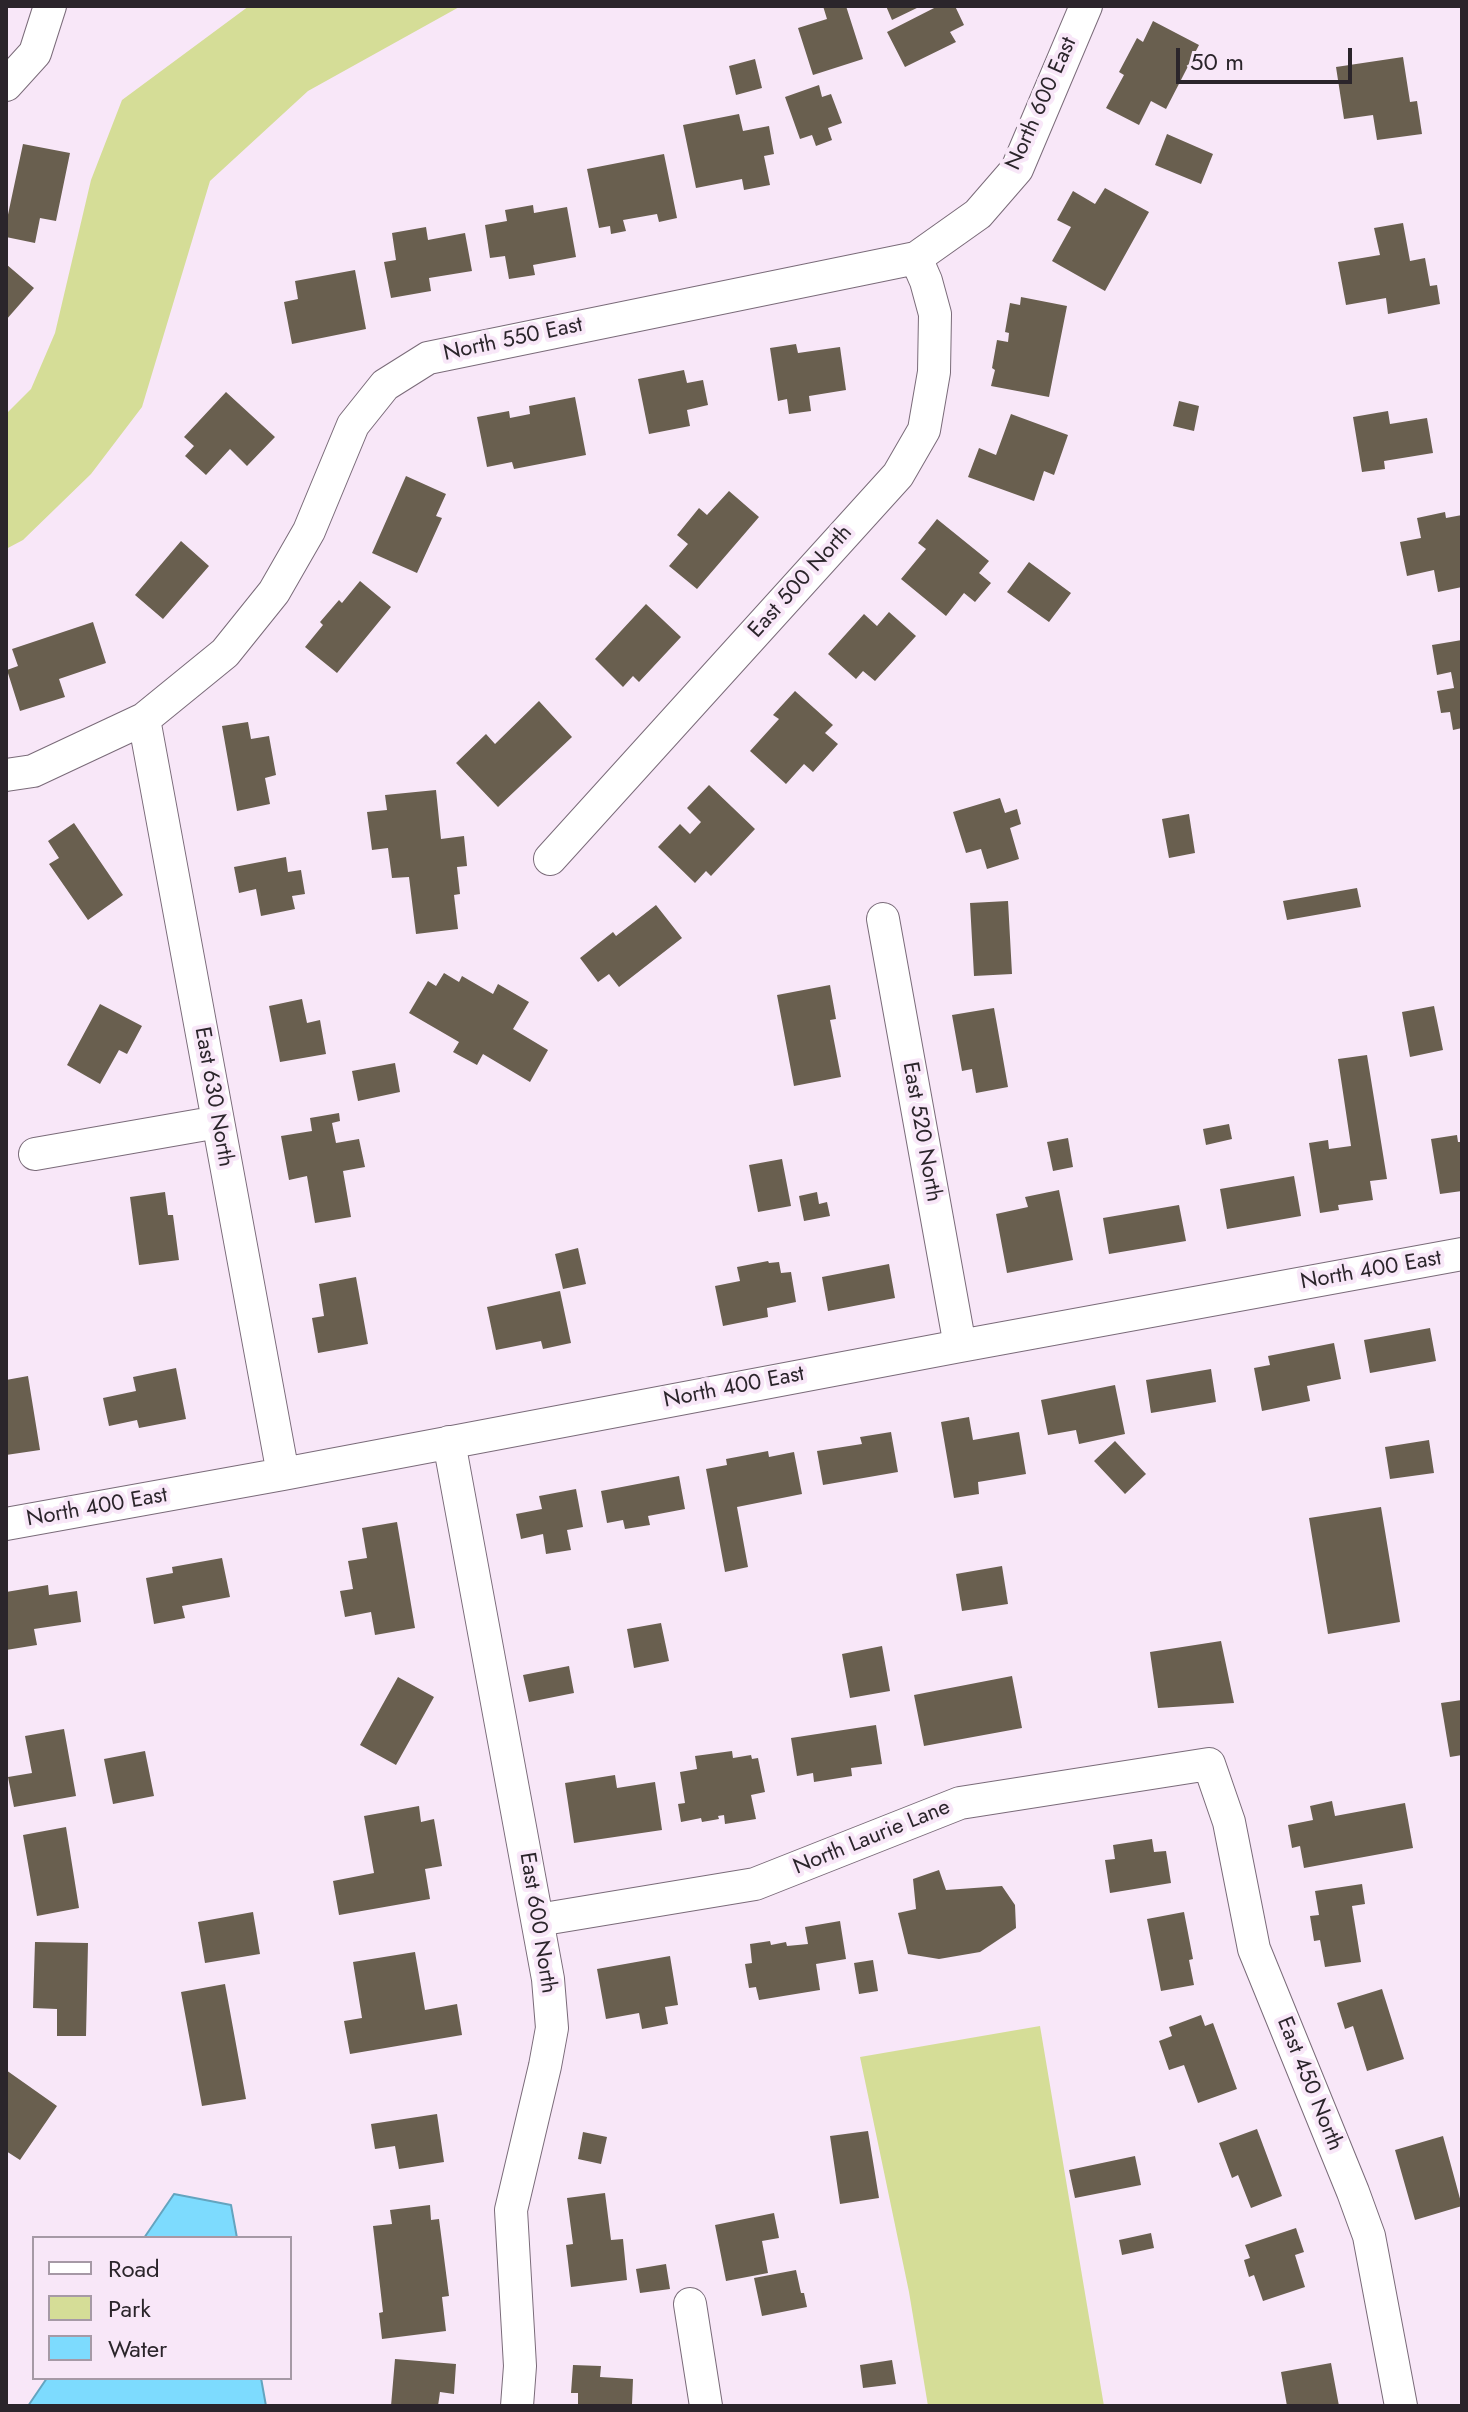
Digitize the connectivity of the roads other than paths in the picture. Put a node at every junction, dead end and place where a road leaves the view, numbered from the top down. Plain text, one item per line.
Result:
1 (50, 6) edge
2 (1086, 6) edge
3 (6, 85) edge
4 (916, 258) junction
5 (144, 719) junction
6 (6, 775) edge
7 (550, 859) dead end
8 (883, 919) dead end
9 (218, 1122) junction
10 (35, 1154) dead end
11 (1462, 1254) edge
12 (960, 1346) junction
13 (449, 1442) junction
14 (283, 1474) junction
15 (6, 1524) edge
16 (1209, 1764) joint
17 (538, 1920) junction
18 (690, 2304) dead end
19 (517, 2406) edge
20 (706, 2406) edge
21 (1401, 2406) edge

1 - 3 street
2 - 4 street, North 600 East
4 - 5 street, North 550 East
4 - 7 street, East 500 North
5 - 6 street, North 550 East
5 - 9 street, East 630 North
8 - 12 street, East 520 North
9 - 10 street
9 - 14 street, East 630 North
11 - 12 street, North 400 East
12 - 13 street, North 400 East
13 - 14 street, North 400 East
13 - 17 street, East 600 North
14 - 15 street, North 400 East
16 - 17 street, North Laurie Lane
16 - 21 street, East 450 North
17 - 19 street, East 600 North
18 - 20 street

